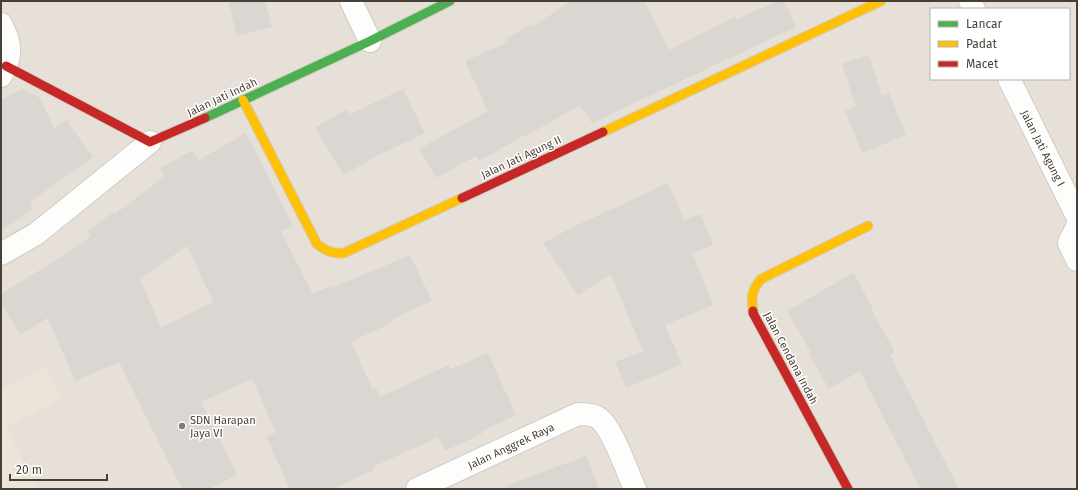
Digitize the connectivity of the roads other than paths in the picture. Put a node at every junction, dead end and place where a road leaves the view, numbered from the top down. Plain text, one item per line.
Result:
1 (351, 1) edge
2 (450, 1) edge
3 (881, 1) edge
4 (1, 24) edge
5 (370, 41) junction
6 (4, 71) edge
7 (1009, 80) edge
8 (243, 100) junction
9 (150, 142) junction
10 (1077, 216) edge
11 (868, 226) dead end
12 (1077, 227) edge
13 (1, 254) edge
14 (1077, 260) edge
15 (417, 489) edge
16 (634, 489) edge
17 (848, 489) edge

1 - 5 street
2 - 5 street, Jalan Jati Indah
3 - 8 street, Jalan Jati Agung II
4 - 6 street
5 - 8 street, Jalan Jati Indah
6 - 9 street
7 - 10 street, Jalan Jati Agung I
8 - 9 street, Jalan Jati Indah
9 - 13 street
11 - 17 street, Jalan Cendana Indah
12 - 14 street
15 - 16 street, Jalan Anggrek Raya

